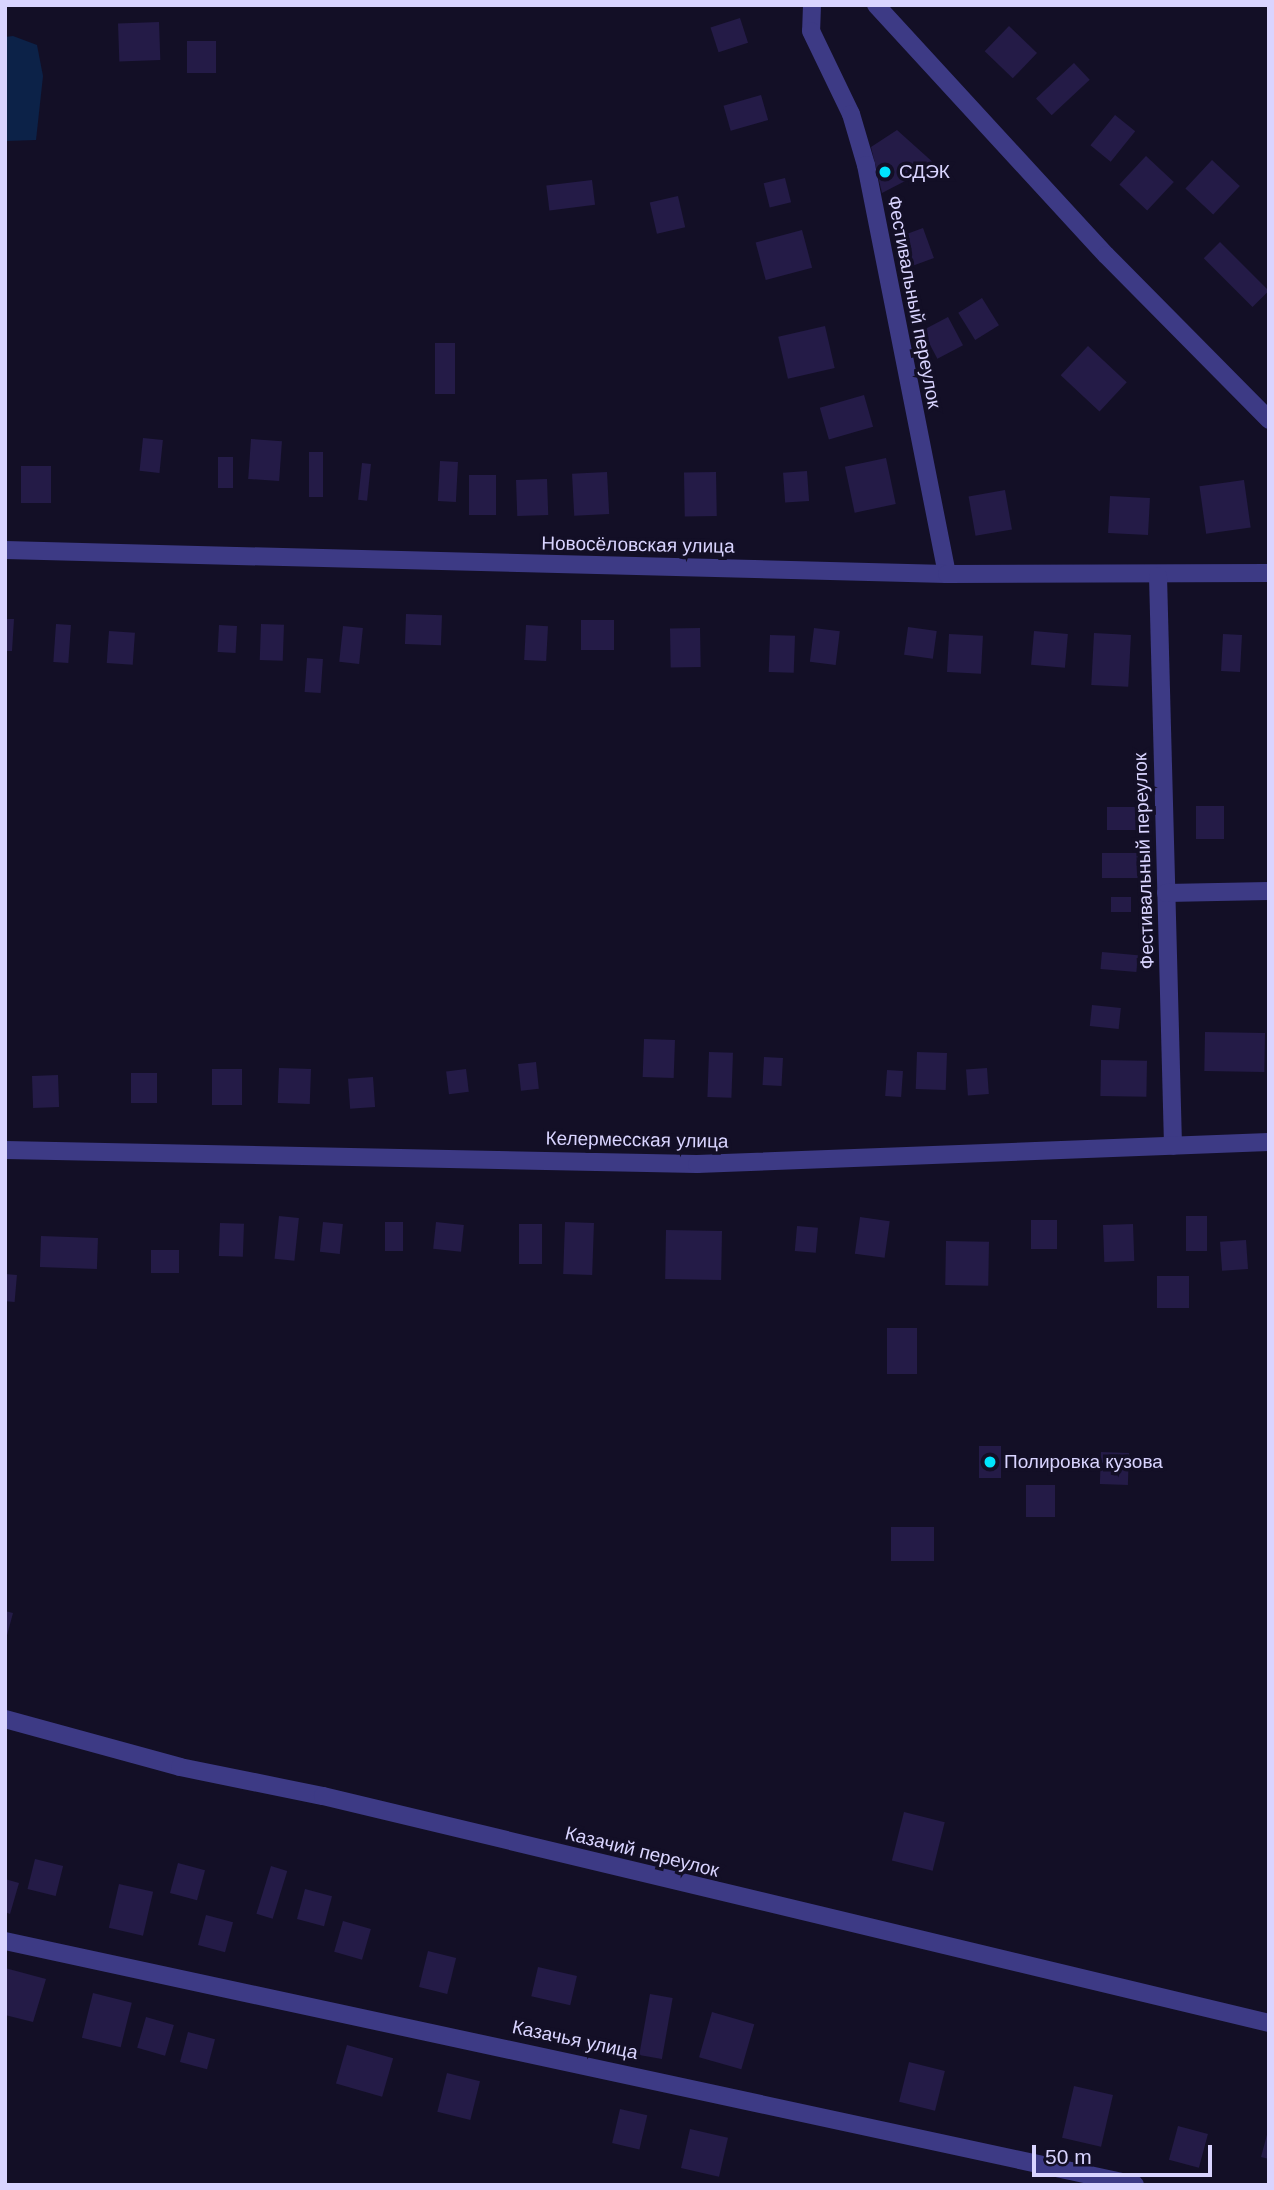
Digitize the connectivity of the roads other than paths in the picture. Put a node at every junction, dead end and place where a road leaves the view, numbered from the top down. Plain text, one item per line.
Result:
1 (812, 5) edge
2 (876, 5) edge
3 (1269, 420) edge
4 (5, 550) edge
5 (1269, 573) edge
6 (947, 574) junction
7 (1158, 576) junction
8 (1269, 891) edge
9 (1166, 893) junction
10 (1269, 1142) edge
11 (1173, 1146) junction
12 (5, 1150) edge
13 (5, 1719) edge
14 (5, 1941) edge
15 (1269, 2023) edge
16 (1135, 2185) edge

1 - 6 street, Фестивальный переулок
2 - 3 street
4 - 6 street, Новосёловская улица
5 - 7 street, Новосёловская улица
6 - 7 street, Новосёловская улица
7 - 9 street, Фестивальный переулок
8 - 9 street
9 - 11 street, Фестивальный переулок
10 - 11 street, Келермесская улица
11 - 12 street, Келермесская улица
13 - 15 street, Казачий переулок
14 - 16 street, Казачья улица

